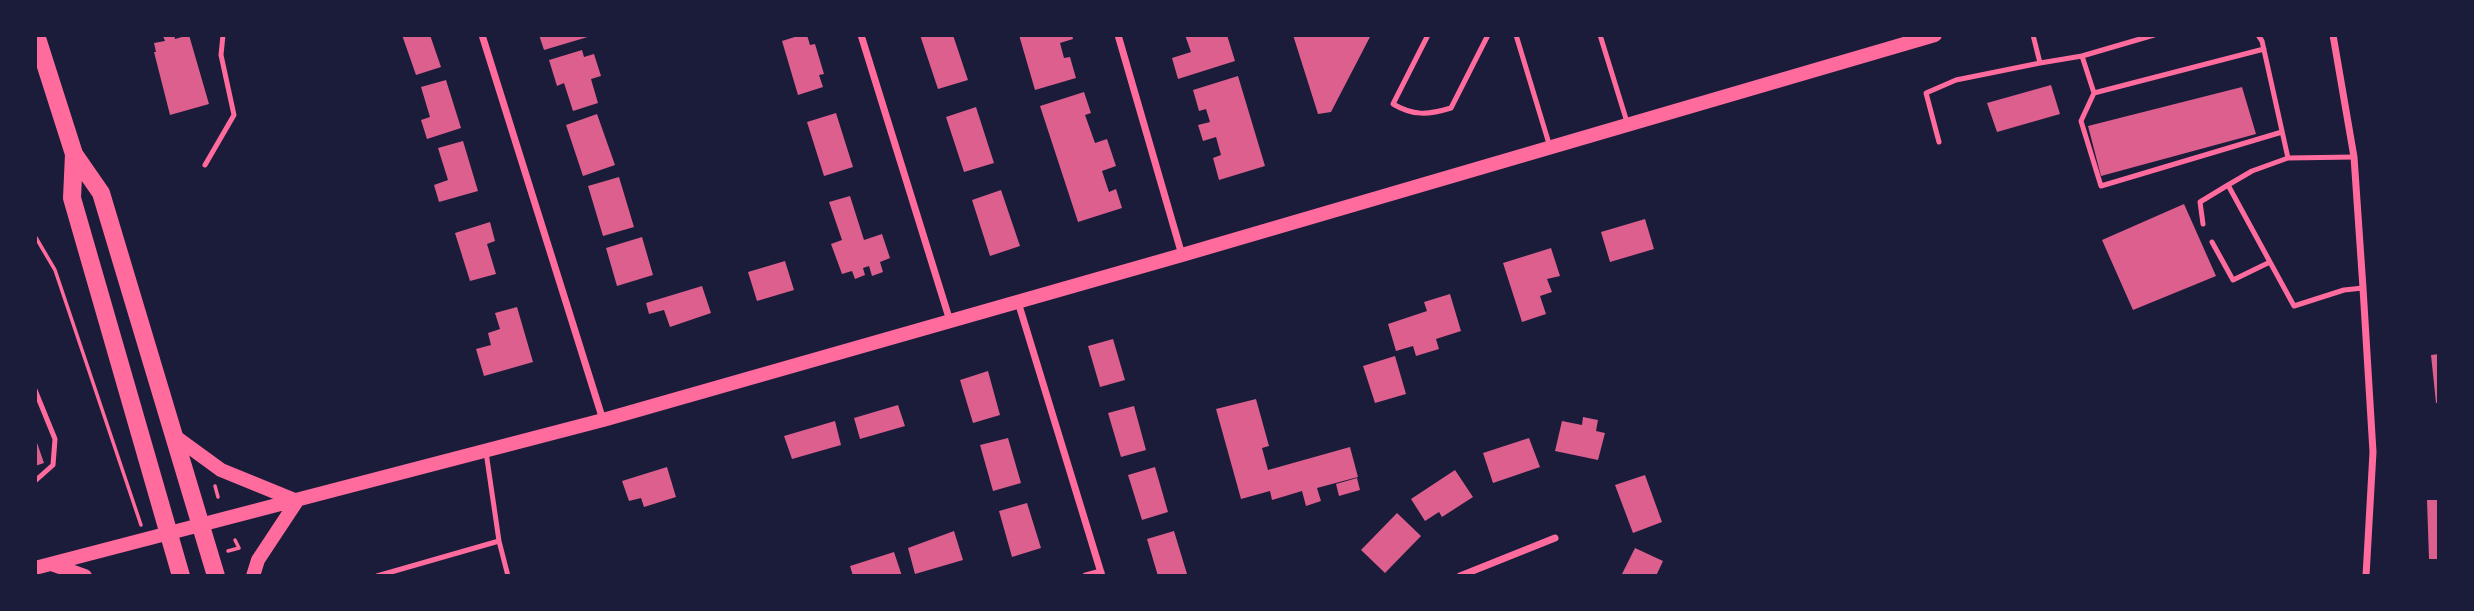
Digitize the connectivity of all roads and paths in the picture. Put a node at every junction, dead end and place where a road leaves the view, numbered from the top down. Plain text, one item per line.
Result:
1 (36, 35) edge
2 (223, 35) edge
3 (482, 35) edge
4 (861, 35) edge
5 (1118, 35) edge
6 (1428, 35) edge
7 (1488, 35) edge
8 (1516, 35) edge
9 (1600, 35) edge
10 (1935, 35) edge
11 (2033, 35) edge
12 (2154, 35) edge
13 (2258, 35) edge
14 (2333, 35) edge
15 (2264, 50) junction
16 (2082, 56) junction
17 (2040, 63) junction
18 (2094, 93) junction
19 (1628, 125) junction
20 (2282, 132) junction
21 (1939, 142) dead end
22 (1550, 147) junction
23 (74, 154) junction
24 (2354, 157) junction
25 (2288, 158) junction
26 (205, 165) dead end
27 (2228, 185) junction
28 (2203, 224) dead end
29 (35, 236) edge
30 (2212, 242) dead end
31 (1182, 255) junction
32 (2270, 262) junction
33 (2363, 288) junction
34 (1018, 301) junction
35 (950, 321) junction
36 (35, 390) edge
37 (603, 420) junction
38 (173, 435) junction
39 (486, 451) junction
40 (35, 481) edge
41 (297, 501) junction
42 (200, 524) junction
43 (169, 532) junction
44 (146, 538) junction
45 (1555, 538) dead end
46 (235, 540) dead end
47 (499, 541) junction
48 (226, 552) dead end
49 (51, 564) junction
50 (35, 568) edge
51 (397, 573) edge
52 (1101, 574) edge
53 (85, 576) edge
54 (181, 576) edge
55 (216, 576) edge
56 (253, 576) edge
57 (377, 576) edge
58 (508, 576) edge
59 (1086, 576) edge
60 (1460, 576) edge
61 (2366, 576) edge

1 - 23 main road
2 - 26 lane
3 - 37 street
4 - 35 street
5 - 31 street
6 - 7 lane
8 - 22 lane
9 - 19 lane
10 - 19 main road
11 - 17 lane
12 - 16 lane
13 - 15 lane
14 - 24 street
15 - 18 lane
15 - 20 lane
16 - 17 lane
16 - 18 lane
17 - 21 lane
18 - 20 lane
19 - 22 main road
20 - 25 lane
22 - 31 main road
23 - 38 main road
23 - 43 main road
24 - 25 lane
24 - 33 street
25 - 27 lane
27 - 28 lane
27 - 32 lane
29 - 44 path
30 - 32 lane
31 - 34 main road
32 - 33 lane
33 - 61 street
34 - 35 main road
34 - 52 street
35 - 37 main road
36 - 40 lane
37 - 39 main road
38 - 41 main road
38 - 42 main road
39 - 41 main road
39 - 47 lane
41 - 42 main road
41 - 56 main road
42 - 43 main road
42 - 55 main road
43 - 44 main road
43 - 54 main road
44 - 49 main road
45 - 60 street
46 - 48 path
47 - 51 lane
47 - 58 lane
49 - 50 main road
49 - 53 main road
51 - 57 lane
52 - 59 street

